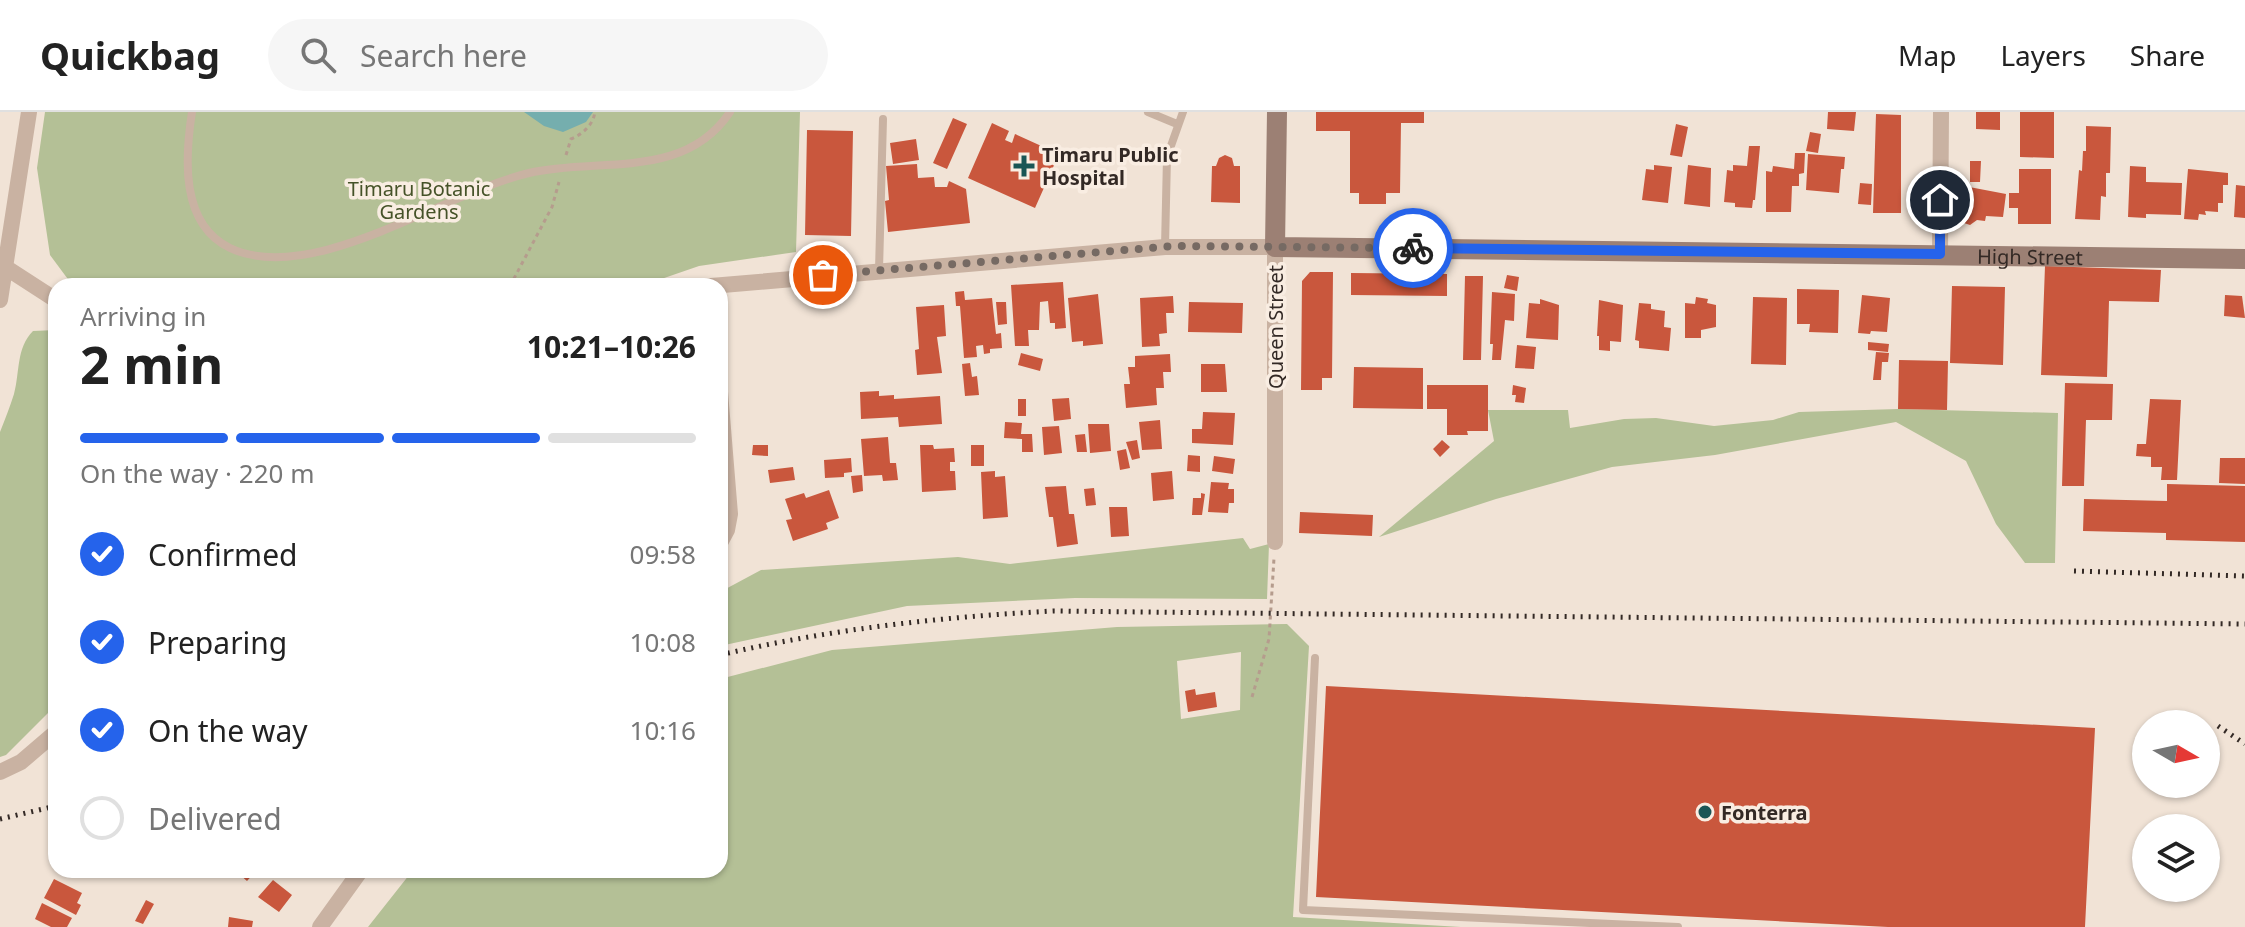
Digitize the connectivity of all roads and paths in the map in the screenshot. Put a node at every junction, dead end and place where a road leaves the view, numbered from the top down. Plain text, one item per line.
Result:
1 (29, 112) edge
2 (192, 112) edge
3 (595, 112) edge
4 (730, 112) edge
5 (1148, 112) edge
6 (1183, 112) edge
7 (1277, 112) edge
8 (1941, 112) edge
9 (883, 119) dead end
10 (1177, 124) junction
11 (561, 168) junction
12 (1165, 247) junction
13 (1275, 247) junction
14 (1940, 254) junction
15 (2245, 259) edge
16 (5, 267) junction
17 (879, 270) junction
18 (514, 278) edge
19 (728, 284) edge
20 (48, 295) edge
21 (0, 300) edge
22 (728, 490) edge
23 (728, 525) edge
24 (1275, 542) joint
25 (1315, 658) dead end
26 (1252, 697) dead end
27 (48, 739) edge
28 (0, 772) edge
29 (355, 878) edge
30 (320, 927) edge
31 (1678, 927) edge

1 - 16 street
2 - 11 lane
3 - 11 path
4 - 11 lane
5 - 10 lane
6 - 10 lane
7 - 13 street, Queen Street
8 - 14 street
9 - 17 lane
10 - 12 lane
11 - 18 path
12 - 13 street, High Street
12 - 17 street, High Street
13 - 14 street, High Street
13 - 24 street, Queen Street
14 - 15 street, High Street
16 - 20 street
16 - 21 street
17 - 19 street, High Street
22 - 23 street
24 - 26 path
25 - 31 lane
27 - 28 street
29 - 30 street

